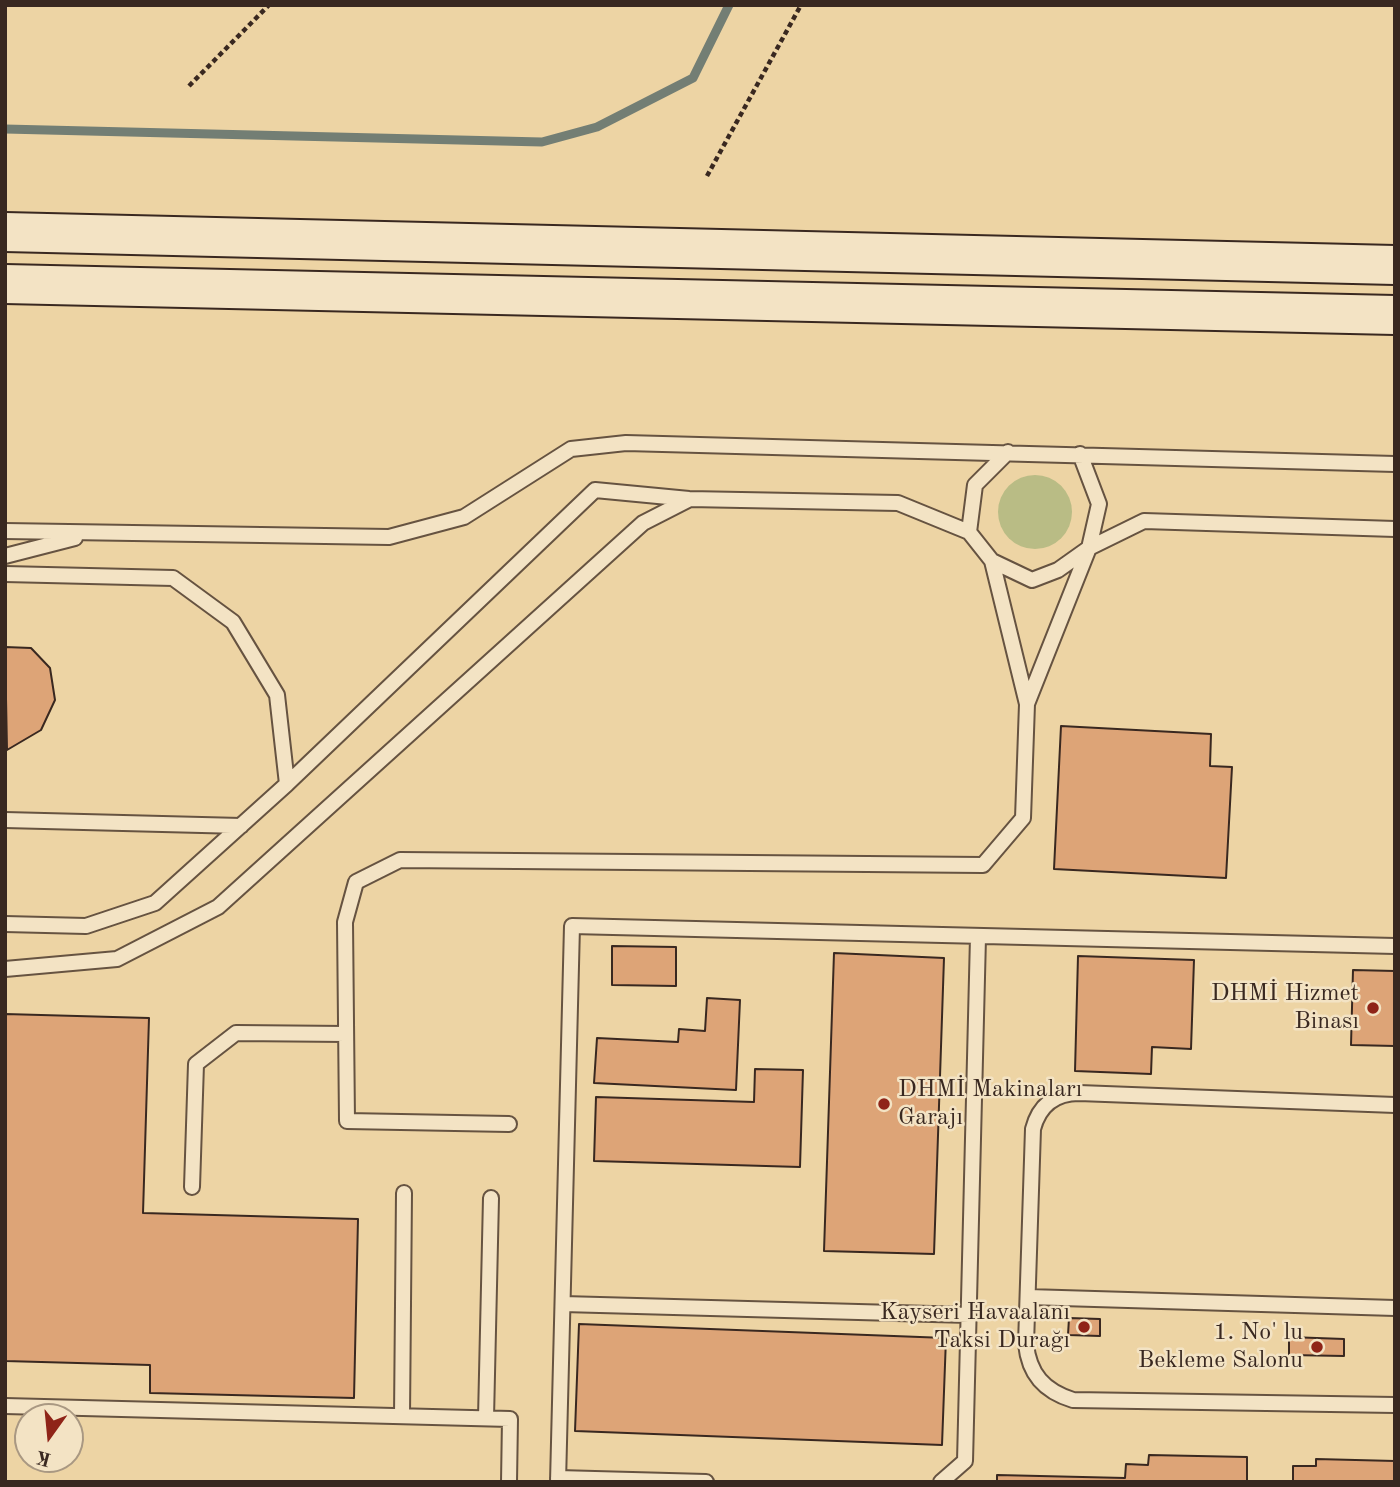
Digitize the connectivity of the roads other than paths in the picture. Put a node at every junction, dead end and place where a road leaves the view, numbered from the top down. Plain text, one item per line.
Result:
1 (5, 232) edge
2 (1395, 265) edge
3 (5, 284) edge
4 (1395, 314) edge
5 (1008, 452) junction
6 (1080, 454) junction
7 (1395, 464) edge
8 (689, 499) junction
9 (1395, 529) edge
10 (5, 531) edge
11 (970, 532) junction
12 (92, 534) junction
13 (1089, 548) junction
14 (5, 556) edge
15 (992, 561) junction
16 (5, 574) edge
17 (1027, 704) junction
18 (287, 784) junction
19 (5, 820) edge
20 (241, 826) junction
21 (5, 924) edge
22 (978, 937) junction
23 (1395, 947) edge
24 (5, 969) edge
25 (346, 1034) junction
26 (1395, 1105) edge
27 (509, 1124) dead end
28 (192, 1187) dead end
29 (404, 1193) dead end
30 (491, 1198) dead end
31 (1028, 1297) junction
32 (563, 1304) junction
33 (1395, 1308) edge
34 (969, 1315) junction
35 (1395, 1405) edge
36 (5, 1406) edge
37 (402, 1416) junction
38 (486, 1418) junction
39 (558, 1480) edge
40 (509, 1482) edge
41 (706, 1482) edge
42 (941, 1482) edge

1 - 2 main road
3 - 4 main road
5 - 6 lane
5 - 11 lane
5 - 12 lane
6 - 7 lane
6 - 13 lane
8 - 11 lane
8 - 18 lane
8 - 24 lane
9 - 13 lane
10 - 12 lane
11 - 15 lane
12 - 14 lane
13 - 15 lane
13 - 17 lane
15 - 17 lane
16 - 18 lane
17 - 25 lane
18 - 20 lane
19 - 20 lane
20 - 21 lane
22 - 23 lane
22 - 32 lane
22 - 34 lane
25 - 27 lane
25 - 28 lane
26 - 31 lane
29 - 37 lane
30 - 38 lane
31 - 33 lane
31 - 35 lane
32 - 34 lane
32 - 39 lane
34 - 42 lane
36 - 37 lane
37 - 38 lane
38 - 40 lane
39 - 41 lane

